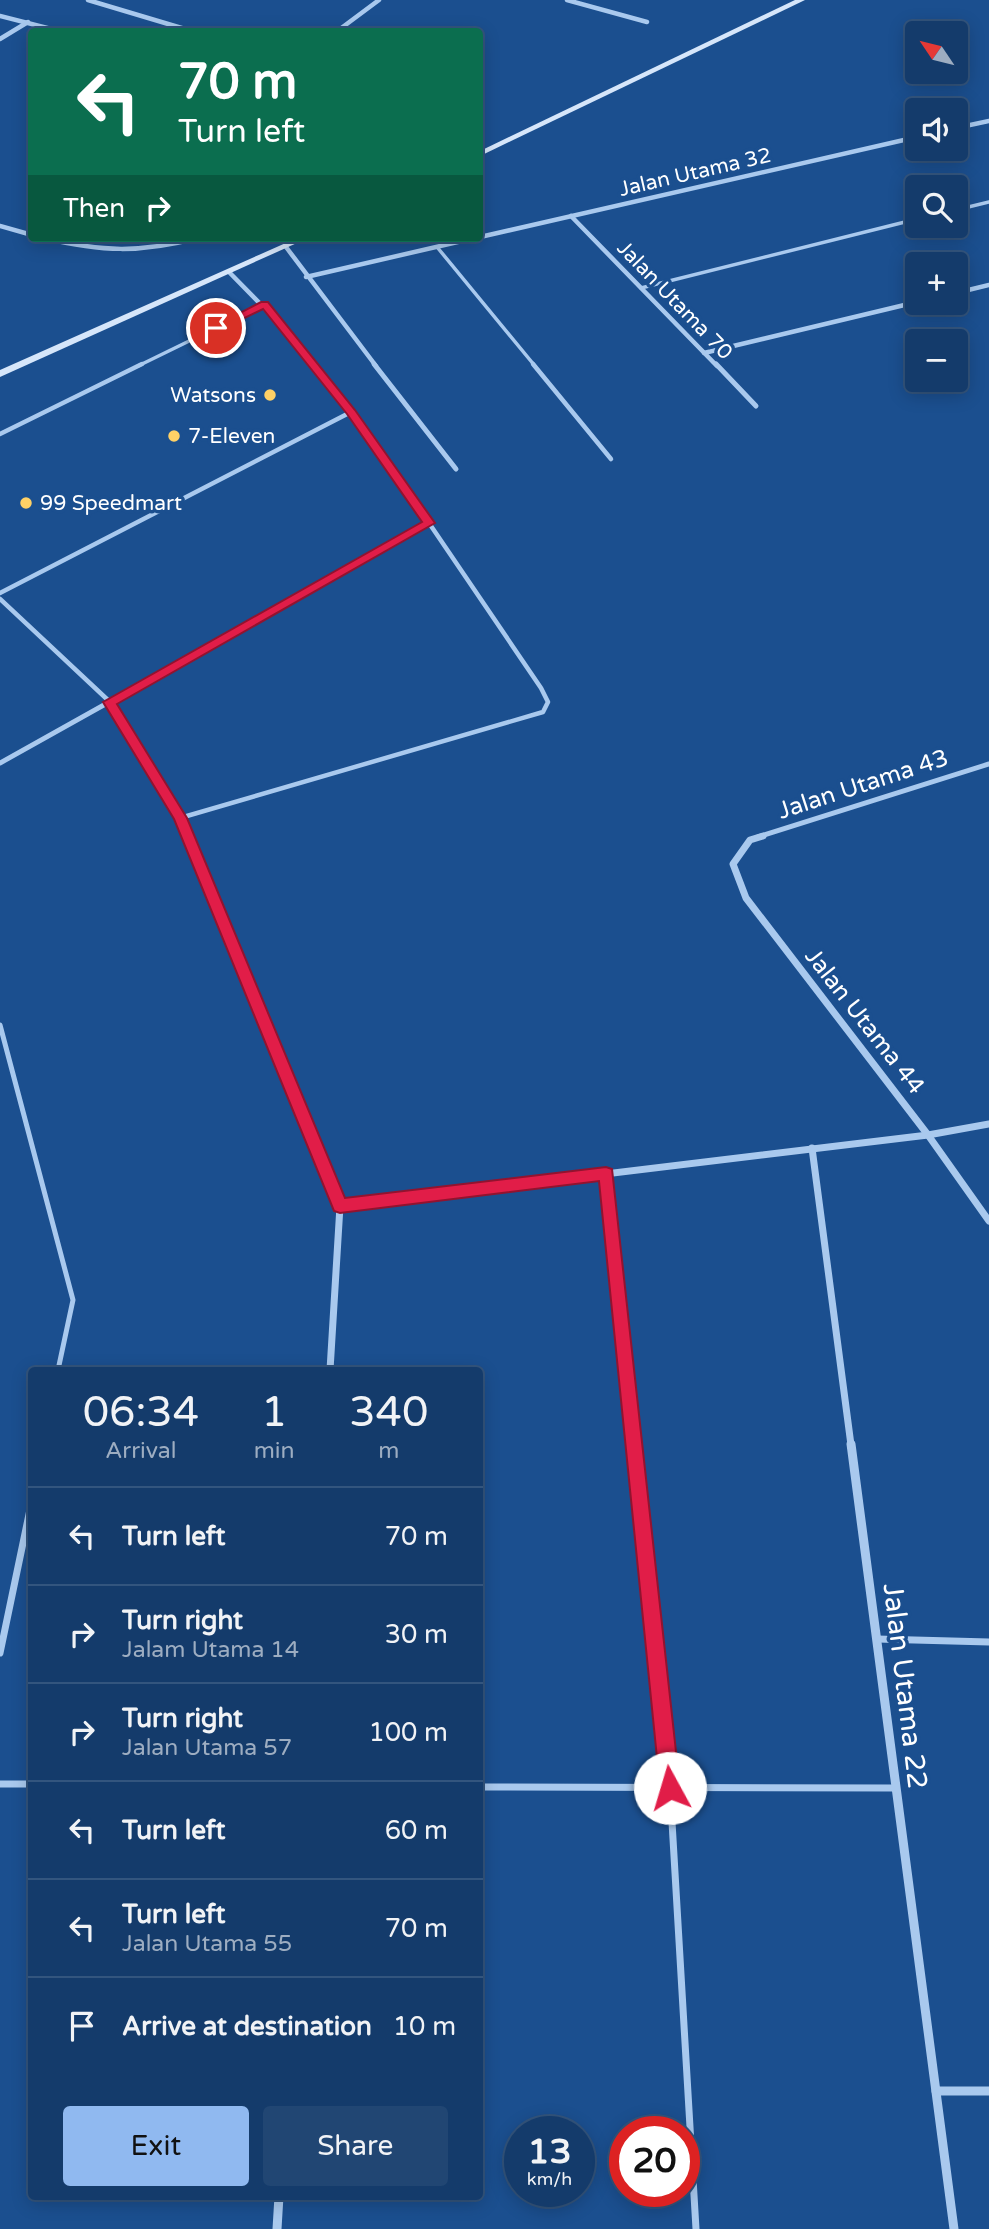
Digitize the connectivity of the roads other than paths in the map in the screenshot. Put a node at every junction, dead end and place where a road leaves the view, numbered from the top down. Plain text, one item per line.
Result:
1 (88, 0) edge
2 (379, 0) edge
3 (567, 0) edge
4 (801, 0) edge
5 (0, 16) edge
6 (28, 22) junction
7 (647, 22) dead end
8 (49, 28) edge
9 (182, 28) edge
10 (340, 28) edge
11 (0, 38) edge
12 (989, 121) edge
13 (968, 125) edge
14 (905, 140) edge
15 (483, 153) edge
16 (989, 202) edge
17 (968, 207) edge
18 (571, 216) junction
19 (905, 222) edge
20 (0, 226) edge
21 (28, 234) edge
22 (483, 236) edge
23 (63, 242) edge
24 (184, 242) edge
25 (296, 242) edge
26 (457, 242) edge
27 (286, 247) junction
28 (437, 247) junction
29 (229, 272) junction
30 (306, 277) junction
31 (989, 285) edge
32 (640, 288) junction
33 (968, 290) edge
34 (265, 304) junction
35 (905, 305) edge
36 (704, 352) junction
37 (0, 374) edge
38 (756, 406) dead end
39 (351, 412) junction
40 (0, 434) edge
41 (611, 459) dead end
42 (456, 469) dead end
43 (429, 523) junction
44 (0, 593) edge
45 (0, 599) edge
46 (110, 702) junction
47 (0, 763) edge
48 (989, 764) edge
49 (180, 818) junction
50 (750, 840) joint
51 (0, 1025) edge
52 (989, 1124) edge
53 (928, 1135) junction
54 (812, 1148) junction
55 (606, 1174) junction
56 (340, 1206) junction
57 (989, 1221) edge
58 (59, 1367) edge
59 (330, 1367) edge
60 (28, 1519) edge
61 (877, 1639) junction
62 (989, 1642) edge
63 (0, 1653) edge
64 (0, 1784) edge
65 (28, 1784) edge
66 (483, 1787) edge
67 (670, 1788) junction
68 (896, 1788) junction
69 (936, 2091) junction
70 (989, 2091) edge
71 (279, 2200) edge
72 (277, 2229) edge
73 (696, 2229) edge
74 (954, 2229) edge

1 - 9 street
2 - 10 street
3 - 7 street
4 - 15 street
5 - 6 street
6 - 8 street
6 - 11 street
12 - 13 street
14 - 18 street, Jalan Utama 32
16 - 17 lane
18 - 22 street, Jalan Utama 32
18 - 32 street, Jalan Utama 70
19 - 32 lane
20 - 21 street
23 - 24 street
25 - 27 street
26 - 28 street, Jalan Utama 32
27 - 29 street
27 - 30 street
28 - 30 street, Jalan Utama 32
28 - 41 lane
29 - 34 street
29 - 37 street
30 - 42 street
31 - 33 street
32 - 36 street, Jalan Utama 70
34 - 39 street
34 - 40 lane
35 - 36 street
36 - 38 street, Jalan Utama 70
39 - 43 street
39 - 44 lane
43 - 46 street
43 - 49 lane
45 - 46 lane
46 - 47 street
46 - 49 street
48 - 50 street, Jalan Utama 43
49 - 56 street
50 - 53 street, Jalan Utama 44
51 - 58 lane
52 - 53 street
53 - 54 street
53 - 57 street, Jalan Utama 44
54 - 55 street
54 - 61 street, Jalan Utama 22
55 - 56 street
55 - 67 lane
56 - 59 street
60 - 63 lane
61 - 62 lane
61 - 68 street, Jalan Utama 22
64 - 65 lane
66 - 67 lane
67 - 68 lane
67 - 73 lane
68 - 69 street, Jalan Utama 22
69 - 70 street
69 - 74 street, Jalan Utama 22
71 - 72 street

